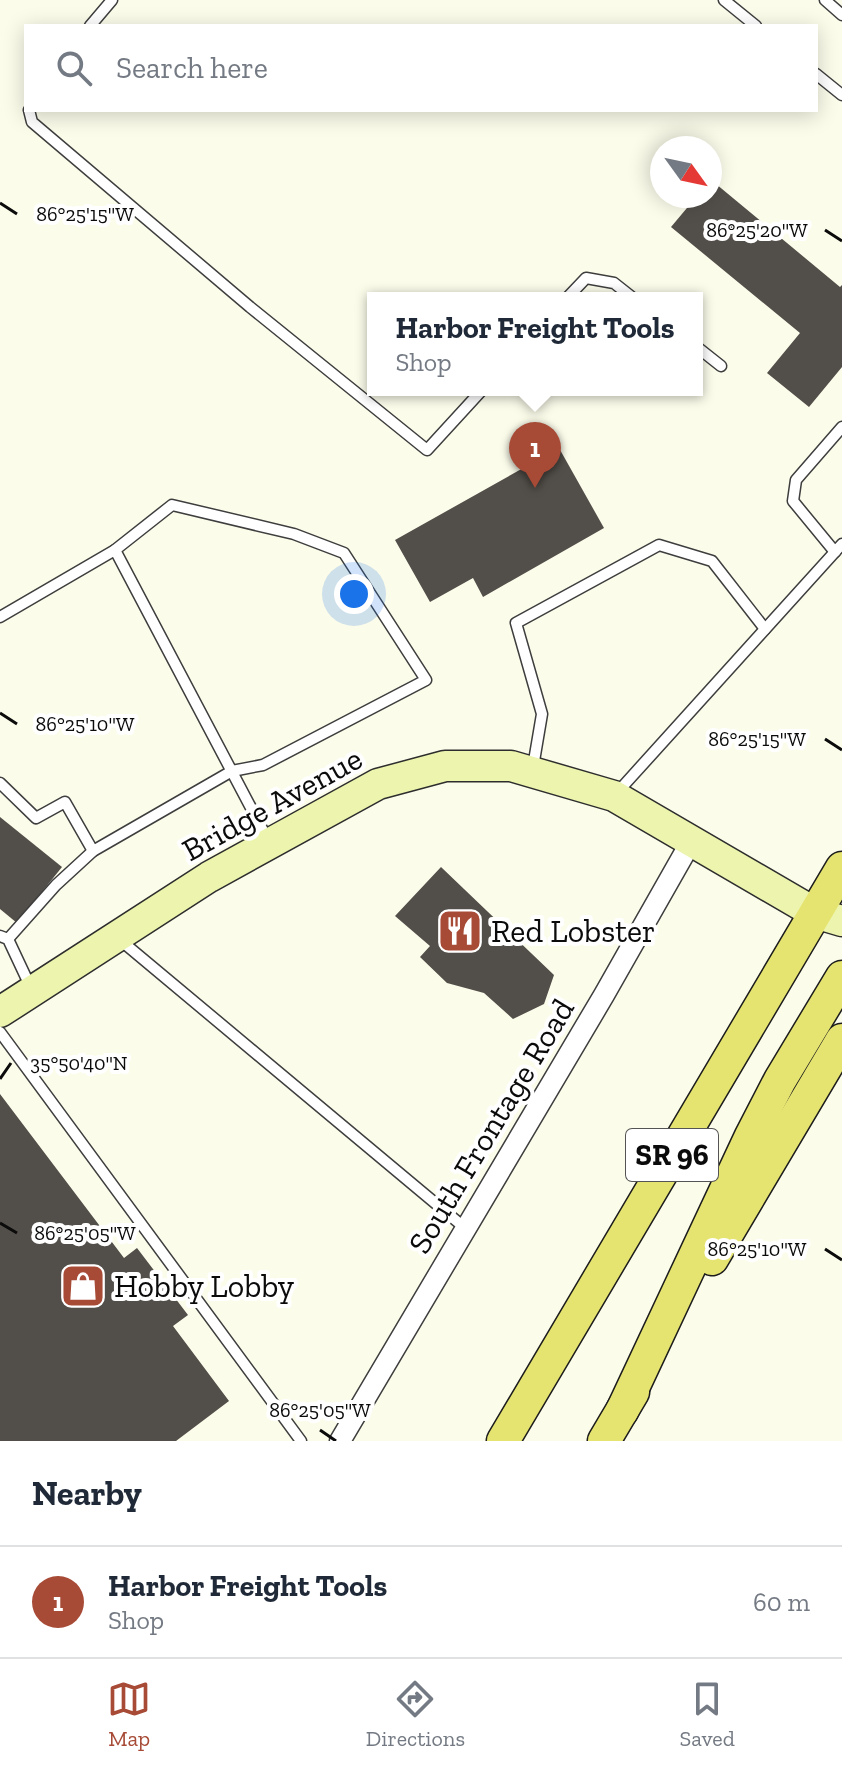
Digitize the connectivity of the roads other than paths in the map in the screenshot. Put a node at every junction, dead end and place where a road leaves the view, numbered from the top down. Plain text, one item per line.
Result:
1 (112, 0) edge
2 (724, 0) edge
3 (825, 0) edge
4 (842, 15) edge
5 (92, 24) edge
6 (754, 24) edge
7 (818, 76) edge
8 (842, 95) edge
9 (30, 112) edge
10 (573, 292) edge
11 (625, 292) edge
12 (703, 352) edge
13 (721, 366) dead end
14 (476, 396) edge
15 (842, 427) edge
16 (839, 548) edge
17 (115, 550) junction
18 (0, 617) edge
19 (765, 629) junction
20 (232, 771) junction
21 (532, 772) junction
22 (0, 783) edge
23 (614, 796) junction
24 (692, 840) junction
25 (270, 844) junction
26 (93, 851) junction
27 (842, 868) edge
28 (829, 917) edge
29 (117, 936) junction
30 (4, 937) edge
31 (842, 940) edge
32 (842, 977) edge
33 (32, 990) junction
34 (0, 1012) edge
35 (0, 1032) edge
36 (842, 1040) edge
37 (465, 1228) junction
38 (622, 1411) junction
39 (301, 1441) edge
40 (340, 1441) edge
41 (503, 1441) edge
42 (604, 1441) edge

1 - 5 lane
2 - 6 lane
3 - 4 lane
7 - 8 lane
9 - 14 lane
10 - 11 lane
12 - 13 lane
15 - 16 lane
16 - 19 lane
17 - 18 lane
17 - 20 lane
17 - 20 lane
19 - 21 lane
19 - 23 lane
20 - 25 lane
20 - 26 lane
21 - 23 street, Bridge Avenue
21 - 25 street, Bridge Avenue
22 - 26 lane
23 - 24 street, Bridge Avenue
24 - 28 street, Bridge Avenue
24 - 37 street, South Frontage Road
25 - 29 street, Bridge Avenue
26 - 30 lane
27 - 28 main road, SR 96
28 - 31 street, Bridge Avenue
28 - 41 main road, SR 96
29 - 33 street, Bridge Avenue
29 - 37 lane
30 - 33 lane
32 - 38 main road
33 - 34 street, Bridge Avenue
35 - 39 lane
36 - 38 main road, SR 96
37 - 40 street, South Frontage Road
38 - 42 main road, SR 96

